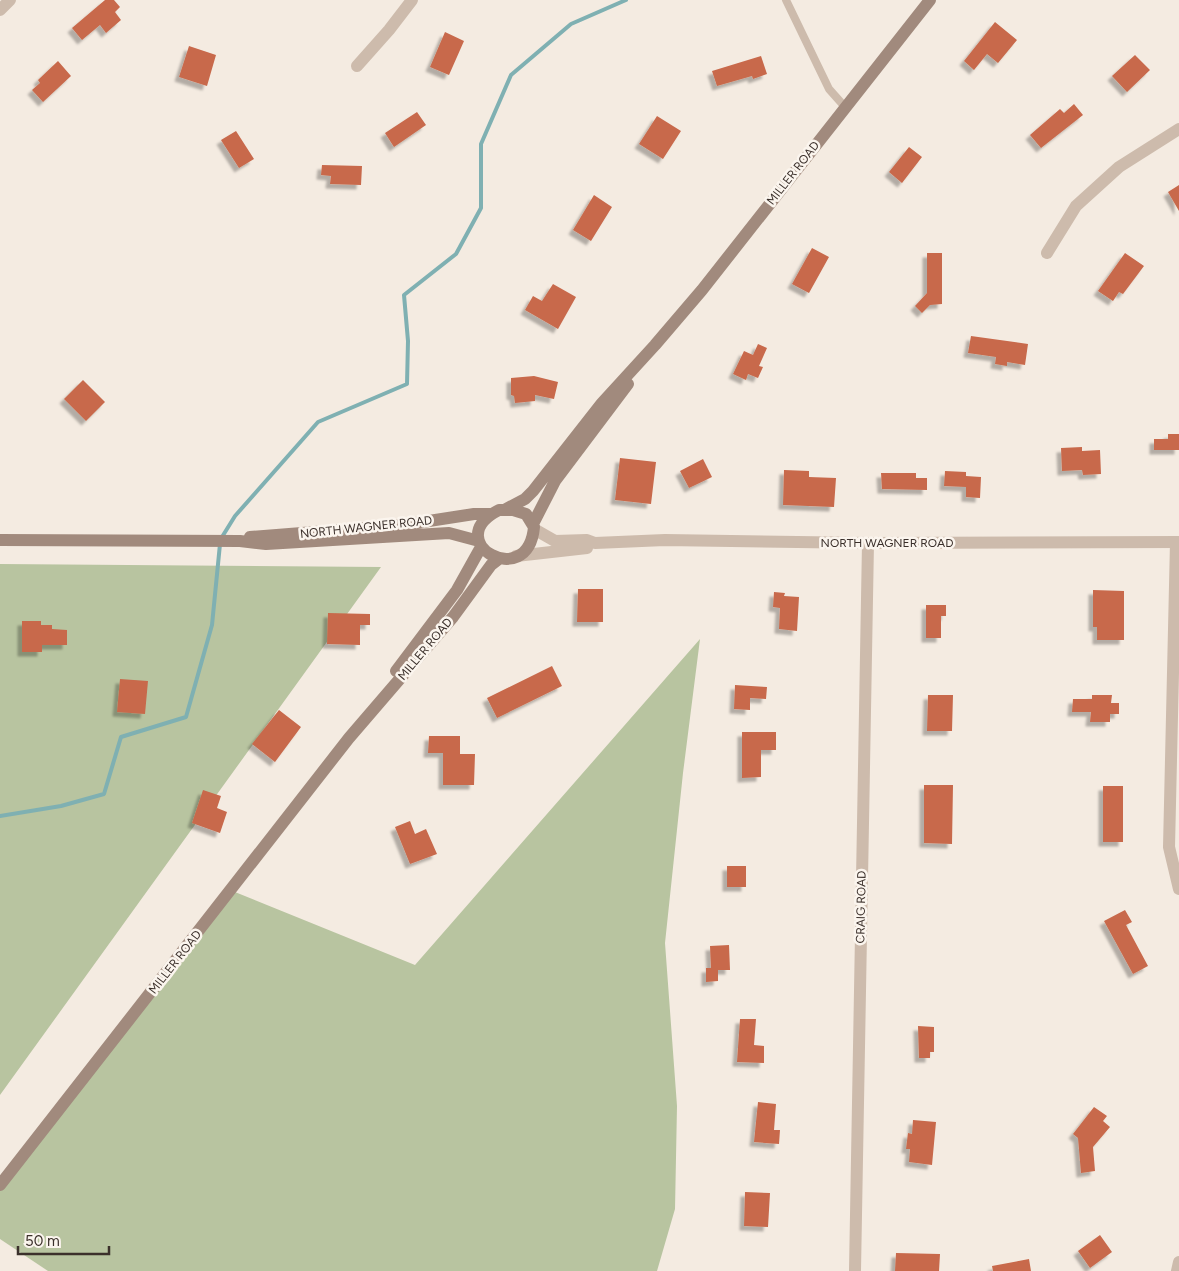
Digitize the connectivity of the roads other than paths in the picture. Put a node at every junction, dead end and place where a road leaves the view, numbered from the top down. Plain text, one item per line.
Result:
1 (10, 0) edge
2 (412, 0) edge
3 (786, 0) edge
4 (930, 0) edge
5 (0, 10) edge
6 (357, 66) dead end
7 (846, 107) junction
8 (1179, 129) edge
9 (1047, 253) dead end
10 (655, 345) junction
11 (506, 509) junction
12 (492, 514) junction
13 (533, 527) junction
14 (0, 540) edge
15 (235, 541) junction
16 (1177, 542) edge
17 (595, 543) junction
18 (868, 543) junction
19 (480, 544) junction
20 (516, 556) junction
21 (500, 558) junction
22 (349, 738) junction
23 (1179, 889) edge
24 (0, 1185) edge
25 (1179, 1262) edge
26 (855, 1271) edge
27 (1177, 1271) edge

1 - 5 street
2 - 6 street
3 - 7 lane
4 - 7 main road, MILLER ROAD
7 - 10 main road, MILLER ROAD
8 - 9 street
10 - 11 main road, MILLER ROAD
10 - 13 main road, MILLER ROAD
11 - 12 main road
11 - 13 main road
12 - 15 main road, NORTH WAGNER ROAD
12 - 19 main road
13 - 17 street, NORTH WAGNER ROAD
13 - 20 main road
14 - 15 main road, NORTH WAGNER ROAD
15 - 19 main road, NORTH WAGNER ROAD
16 - 18 street, NORTH WAGNER ROAD
16 - 23 street
17 - 18 street, NORTH WAGNER ROAD
17 - 20 street, NORTH WAGNER ROAD
18 - 26 street, CRAIG ROAD
19 - 21 main road
19 - 22 main road, MILLER ROAD
20 - 21 main road
21 - 22 main road, MILLER ROAD
22 - 24 main road, MILLER ROAD
25 - 27 street

